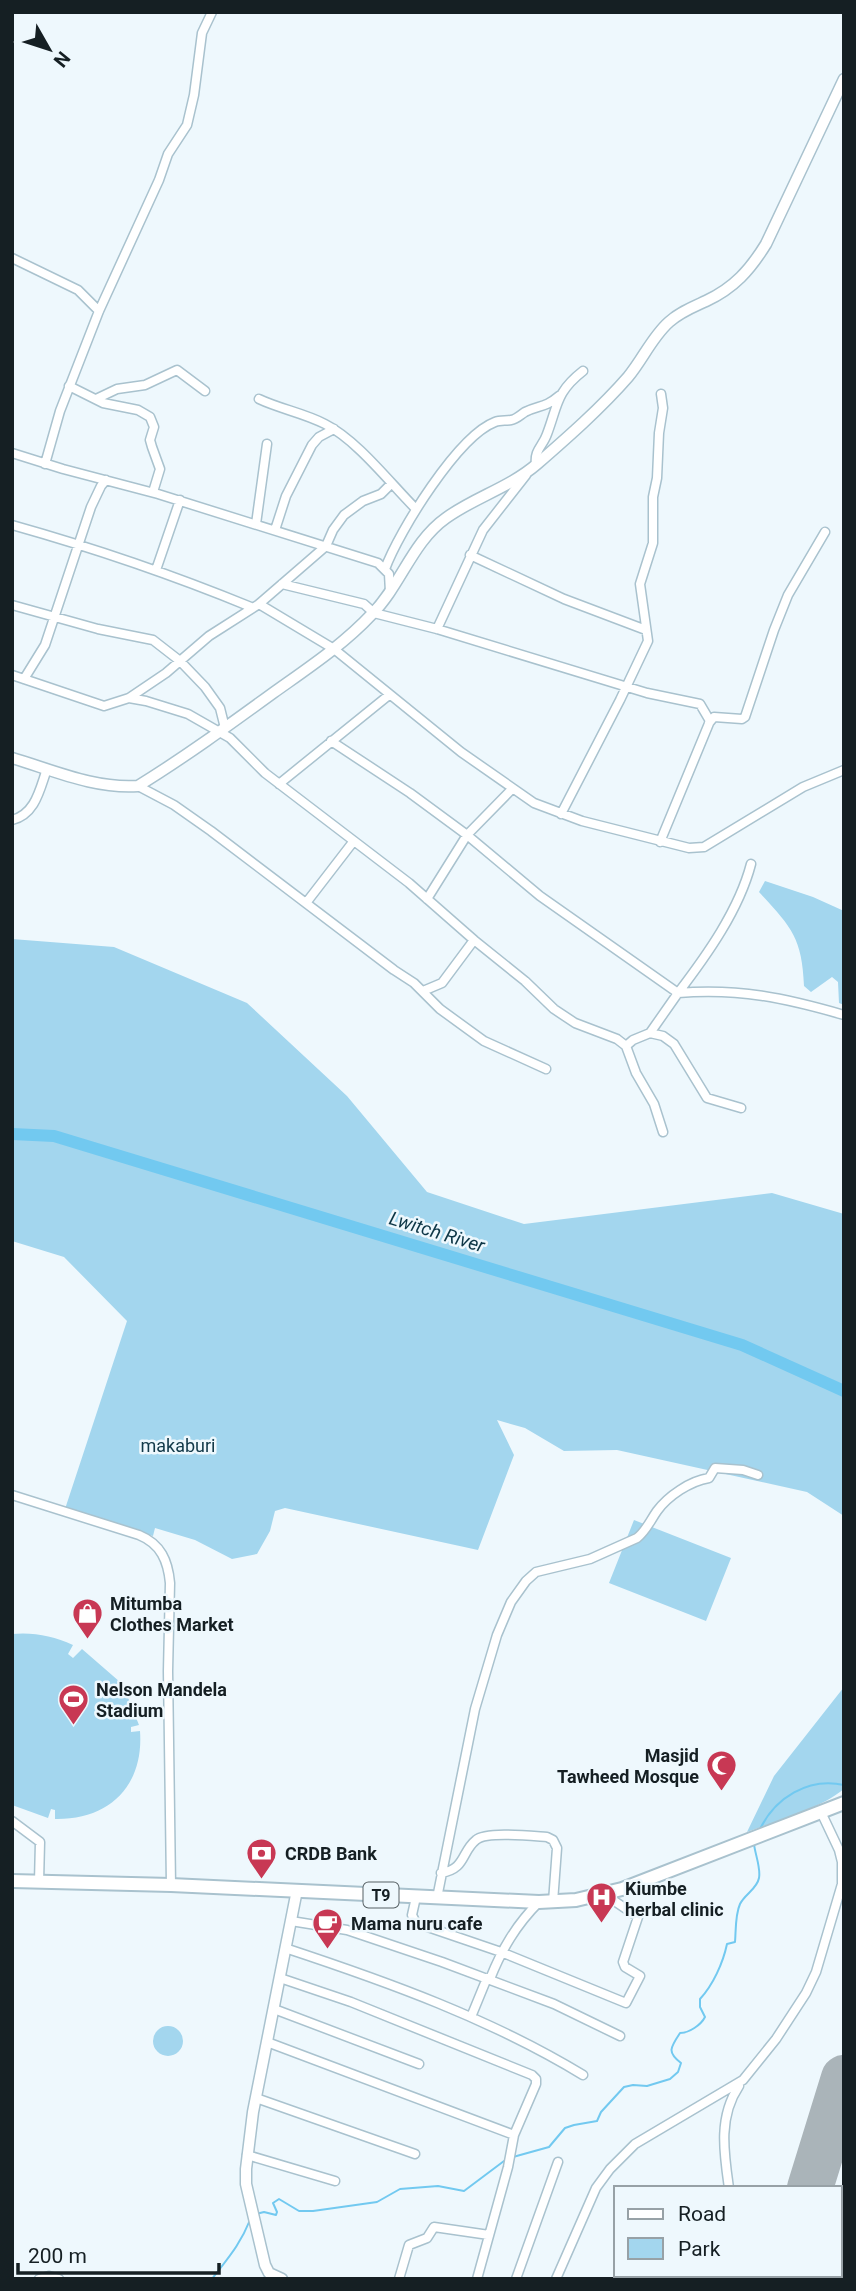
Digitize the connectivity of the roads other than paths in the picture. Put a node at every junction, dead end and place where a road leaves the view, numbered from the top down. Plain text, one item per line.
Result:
1 (212, 12) edge
2 (844, 79) edge
3 (12, 258) edge
4 (99, 311) junction
5 (583, 371) dead end
6 (69, 386) junction
7 (205, 391) dead end
8 (662, 394) dead end
9 (559, 396) junction
10 (96, 399) junction
11 (259, 399) dead end
12 (334, 429) junction
13 (267, 444) dead end
14 (12, 453) edge
15 (45, 464) junction
16 (536, 465) junction
17 (106, 480) junction
18 (391, 484) junction
19 (153, 492) junction
20 (180, 500) junction
21 (416, 509) junction
22 (256, 524) junction
23 (12, 525) edge
24 (275, 530) junction
25 (825, 532) dead end
26 (79, 543) junction
27 (326, 546) junction
28 (470, 555) junction
29 (385, 569) junction
30 (156, 570) junction
31 (282, 584) junction
32 (390, 592) junction
33 (12, 605) edge
34 (255, 606) junction
35 (374, 613) junction
36 (53, 617) junction
37 (437, 629) junction
38 (646, 630) junction
39 (334, 649) junction
40 (180, 661) junction
41 (12, 675) edge
42 (24, 679) junction
43 (626, 687) junction
44 (389, 695) junction
45 (129, 698) junction
46 (710, 721) junction
47 (222, 730) junction
48 (331, 741) junction
49 (12, 758) edge
50 (47, 769) junction
51 (844, 770) edge
52 (279, 784) junction
53 (138, 786) junction
54 (512, 789) junction
55 (561, 814) junction
56 (12, 820) edge
57 (467, 835) junction
58 (353, 842) junction
59 (660, 842) junction
60 (751, 863) dead end
61 (427, 898) junction
62 (306, 903) junction
63 (474, 940) junction
64 (423, 990) junction
65 (678, 993) junction
66 (844, 1015) edge
67 (650, 1033) junction
68 (626, 1046) junction
69 (546, 1069) dead end
70 (741, 1108) dead end
71 (663, 1132) dead end
72 (758, 1475) dead end
73 (12, 1495) edge
74 (844, 1803) edge
75 (821, 1812) junction
76 (12, 1822) edge
77 (841, 1849) edge
78 (441, 1873) junction
79 (12, 1881) edge
80 (39, 1882) junction
81 (171, 1885) junction
82 (297, 1890) junction
83 (604, 1894) junction
84 (416, 1898) junction
85 (437, 1898) junction
86 (539, 1902) junction
87 (553, 1902) junction
88 (291, 1921) junction
89 (285, 1948) junction
90 (501, 1952) junction
91 (280, 1978) junction
92 (488, 1979) junction
93 (274, 2008) junction
94 (471, 2017) junction
95 (620, 2036) dead end
96 (267, 2042) junction
97 (419, 2064) dead end
98 (583, 2075) dead end
99 (743, 2080) junction
100 (256, 2098) junction
101 (514, 2135) junction
102 (415, 2154) dead end
103 (247, 2155) junction
104 (558, 2162) dead end
105 (335, 2180) dead end
106 (729, 2186) edge
107 (489, 2235) junction
108 (268, 2276) edge
109 (39, 2279) edge
110 (59, 2279) edge
111 (282, 2279) edge
112 (399, 2279) edge
113 (477, 2279) edge
114 (516, 2279) edge
115 (556, 2279) edge

1 - 4 street
2 - 16 street
3 - 4 street
4 - 6 street
5 - 9 street
6 - 10 street
6 - 15 street
7 - 10 street
8 - 38 street
9 - 16 street
9 - 21 street
10 - 19 street
11 - 12 street
12 - 18 street
12 - 24 street
13 - 22 street
14 - 15 street
15 - 17 street
16 - 28 street
16 - 32 street
17 - 19 street
17 - 26 street
18 - 21 street
18 - 27 street
19 - 20 street
20 - 22 street
20 - 30 street
21 - 29 street
22 - 24 street
23 - 26 street
24 - 27 street
25 - 46 street
26 - 30 street
26 - 36 street
27 - 29 street
27 - 31 street
28 - 37 street
28 - 38 street
29 - 32 street
30 - 34 street
31 - 34 street
31 - 35 street
32 - 35 street
33 - 36 street
34 - 39 street
34 - 40 street
35 - 37 street
35 - 39 street
36 - 40 street
36 - 42 street
37 - 43 street
38 - 43 street
39 - 44 street
39 - 47 street
40 - 45 street
40 - 47 street
41 - 42 street
42 - 45 street
43 - 46 street
43 - 55 street
44 - 48 street
44 - 54 street
45 - 47 street
46 - 59 street
47 - 52 street
47 - 53 street
48 - 52 street
48 - 57 street
49 - 50 street
50 - 53 street
50 - 56 street
51 - 59 street
52 - 58 street
53 - 62 street
54 - 55 street
54 - 57 street
55 - 59 street
57 - 61 street
57 - 65 street
58 - 61 street
58 - 62 street
60 - 65 street
61 - 63 street
62 - 64 street
63 - 64 street
63 - 68 street
64 - 69 street
65 - 66 street
65 - 67 street
67 - 68 street
67 - 70 street
68 - 71 street
72 - 78 street
73 - 81 street
74 - 75 highway, T9
75 - 77 street
75 - 83 highway, T9
76 - 80 street
77 - 99 street
78 - 85 street
78 - 87 street
79 - 80 highway, T9
80 - 81 highway, T9
81 - 82 highway, T9
82 - 84 highway, T9
82 - 88 street
83 - 87 highway, T9
83 - 90 street
84 - 85 highway, T9
84 - 90 street
85 - 86 highway, T9
86 - 87 highway, T9
86 - 90 street
88 - 89 street
88 - 92 street
89 - 91 street
89 - 94 street
90 - 92 street
91 - 93 street
91 - 101 street
92 - 94 street
92 - 95 street
93 - 96 street
93 - 97 street
94 - 98 street
96 - 100 street
96 - 101 street
99 - 106 street
99 - 115 street
100 - 102 street
100 - 103 street
101 - 107 street
103 - 105 street
103 - 108 street
104 - 114 street
107 - 112 street
107 - 113 street
108 - 111 street
109 - 110 street

